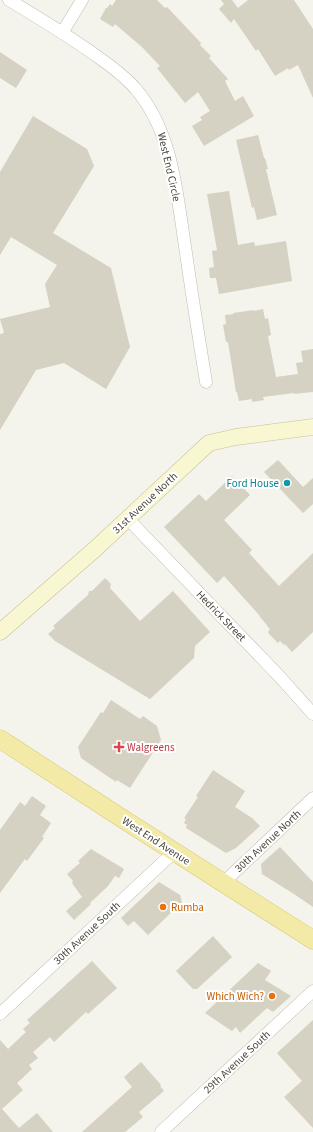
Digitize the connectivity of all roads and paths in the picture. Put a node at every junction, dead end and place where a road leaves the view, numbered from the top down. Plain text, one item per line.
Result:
1 (9, 0) edge
2 (82, 0) edge
3 (62, 33) junction
4 (206, 382) dead end
5 (313, 427) edge
6 (128, 519) junction
7 (0, 632) edge
8 (313, 714) edge
9 (0, 739) edge
10 (313, 798) edge
11 (174, 852) junction
12 (223, 883) junction
13 (313, 940) edge
14 (313, 991) edge
15 (0, 1014) edge
16 (161, 1132) edge

1 - 3 street, West End Circle
2 - 3 street
3 - 4 street, West End Circle
5 - 6 main road, 31st Avenue North
6 - 7 main road, 31st Avenue North
6 - 8 street, Hedrick Street
9 - 11 main road, West End Avenue
10 - 12 street, 30th Avenue North
11 - 12 main road, West End Avenue
11 - 15 street, 30th Avenue South
12 - 13 main road, West End Avenue
14 - 16 street, 29th Avenue South

